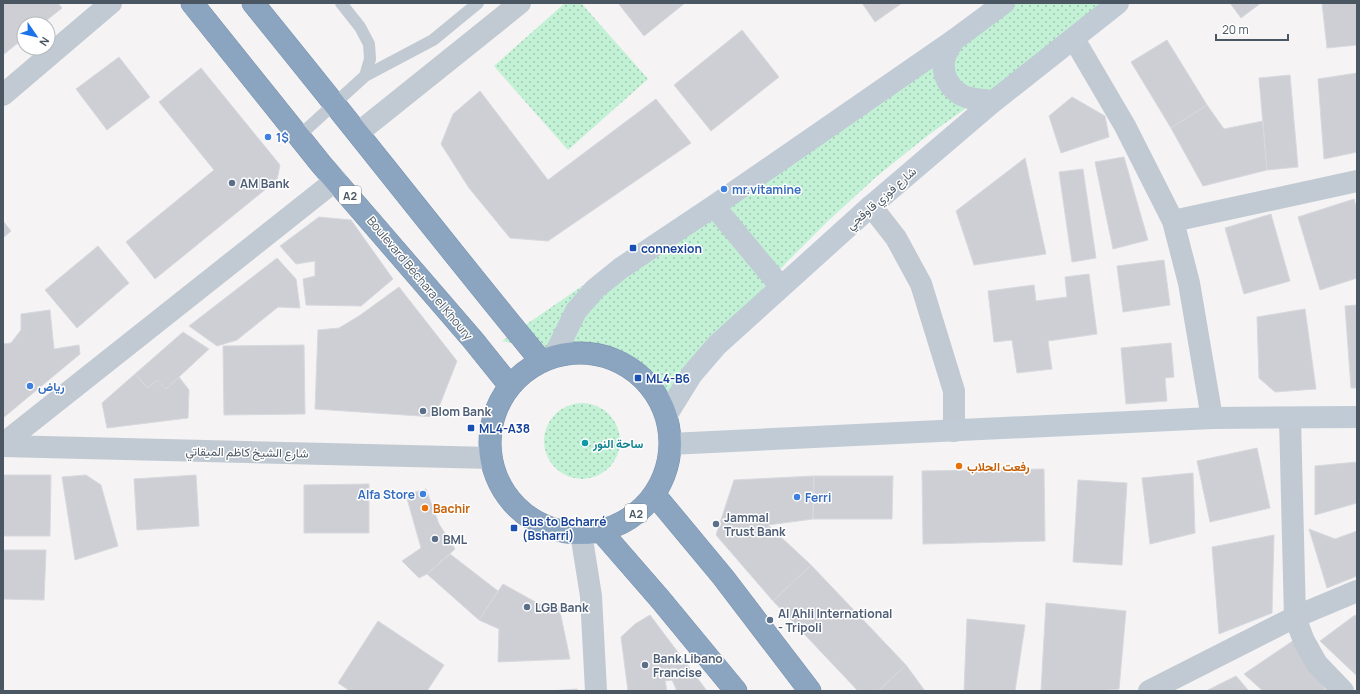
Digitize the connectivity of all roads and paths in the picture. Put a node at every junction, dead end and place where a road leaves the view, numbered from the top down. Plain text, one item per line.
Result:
1 (111, 3) edge
2 (192, 3) edge
3 (253, 3) edge
4 (341, 3) edge
5 (478, 3) edge
6 (520, 3) edge
7 (1004, 3) edge
8 (1118, 3) edge
9 (1074, 39) junction
10 (954, 40) junction
11 (365, 76) junction
12 (3, 95) edge
13 (994, 101) junction
14 (336, 104) junction
15 (358, 133) junction
16 (299, 136) junction
17 (336, 180) junction
18 (1357, 181) edge
19 (714, 206) junction
20 (871, 206) junction
21 (1173, 221) junction
22 (781, 287) junction
23 (547, 359) junction
24 (510, 386) junction
25 (666, 416) junction
26 (1357, 417) edge
27 (1212, 418) junction
28 (1290, 418) junction
29 (954, 431) junction
30 (670, 444) junction
31 (3, 445) edge
32 (491, 458) junction
33 (654, 494) junction
34 (591, 532) junction
35 (1357, 591) edge
36 (1295, 617) junction
37 (596, 691) edge
38 (736, 691) edge
39 (810, 691) edge
40 (1149, 691) edge
41 (1343, 691) edge

1 - 12 street
2 - 16 highway, Boulevard Béchara el Khoury / A2
3 - 14 highway
4 - 11 lane
5 - 11 lane
6 - 15 street
7 - 10 street
8 - 9 street, شارع فوزي قاوقجي
9 - 13 street, شارع فوزي قاوقجي
9 - 21 street
10 - 13 street
10 - 19 street
11 - 14 lane
13 - 20 street, شارع فوزي قاوقجي
14 - 15 highway
14 - 16 lane
15 - 23 highway
16 - 17 highway, Boulevard Béchara el Khoury / A2
17 - 24 highway, Boulevard Béchara el Khoury / A2
17 - 31 street
18 - 21 street
19 - 22 street
19 - 23 street
20 - 22 street, شارع فوزي قاوقجي
20 - 29 street
21 - 27 street
22 - 25 street, شارع فوزي قاوقجي
23 - 24 highway, A2
23 - 25 highway, A2
24 - 32 highway, A2
25 - 30 highway, A2
26 - 28 street
27 - 28 street
27 - 29 street
28 - 36 street
29 - 30 street
30 - 33 highway, A2
31 - 32 street, شارع الشيخ كاظم الميقاتي
32 - 34 highway, A2
33 - 34 highway, A2
33 - 39 highway, A2
34 - 37 street
34 - 38 highway
35 - 36 street
36 - 40 street
36 - 41 street

